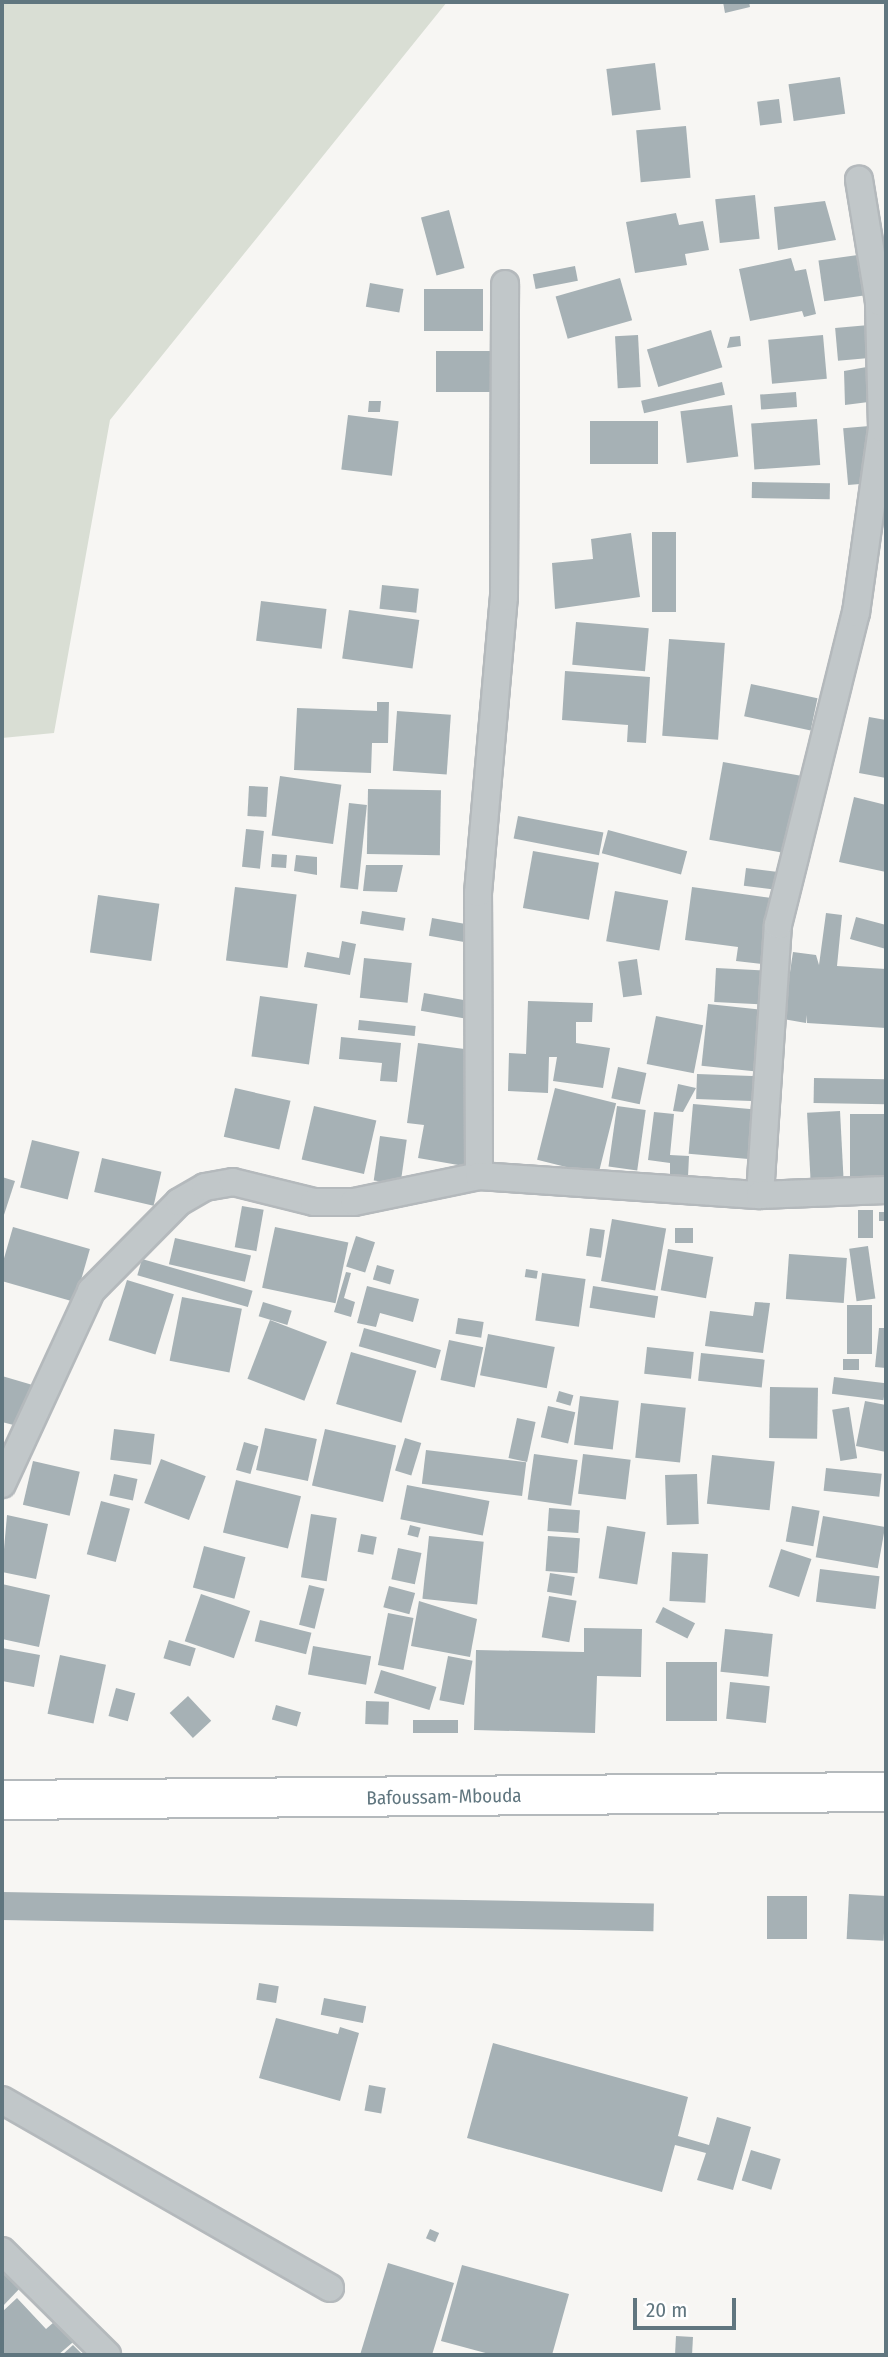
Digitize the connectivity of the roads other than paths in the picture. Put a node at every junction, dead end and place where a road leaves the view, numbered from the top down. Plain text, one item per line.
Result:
1 (859, 180) dead end
2 (505, 284) dead end
3 (479, 1176) junction
4 (886, 1190) edge
5 (760, 1195) junction
6 (2, 1484) edge
7 (886, 1793) edge
8 (2, 1800) edge
9 (2, 2100) edge
10 (2, 2251) edge
11 (330, 2288) dead end
12 (107, 2355) edge

1 - 5 street
2 - 3 street
3 - 5 street
3 - 6 street
4 - 5 street
7 - 8 highway, Bafoussam-Mbouda
9 - 11 street
10 - 12 street

